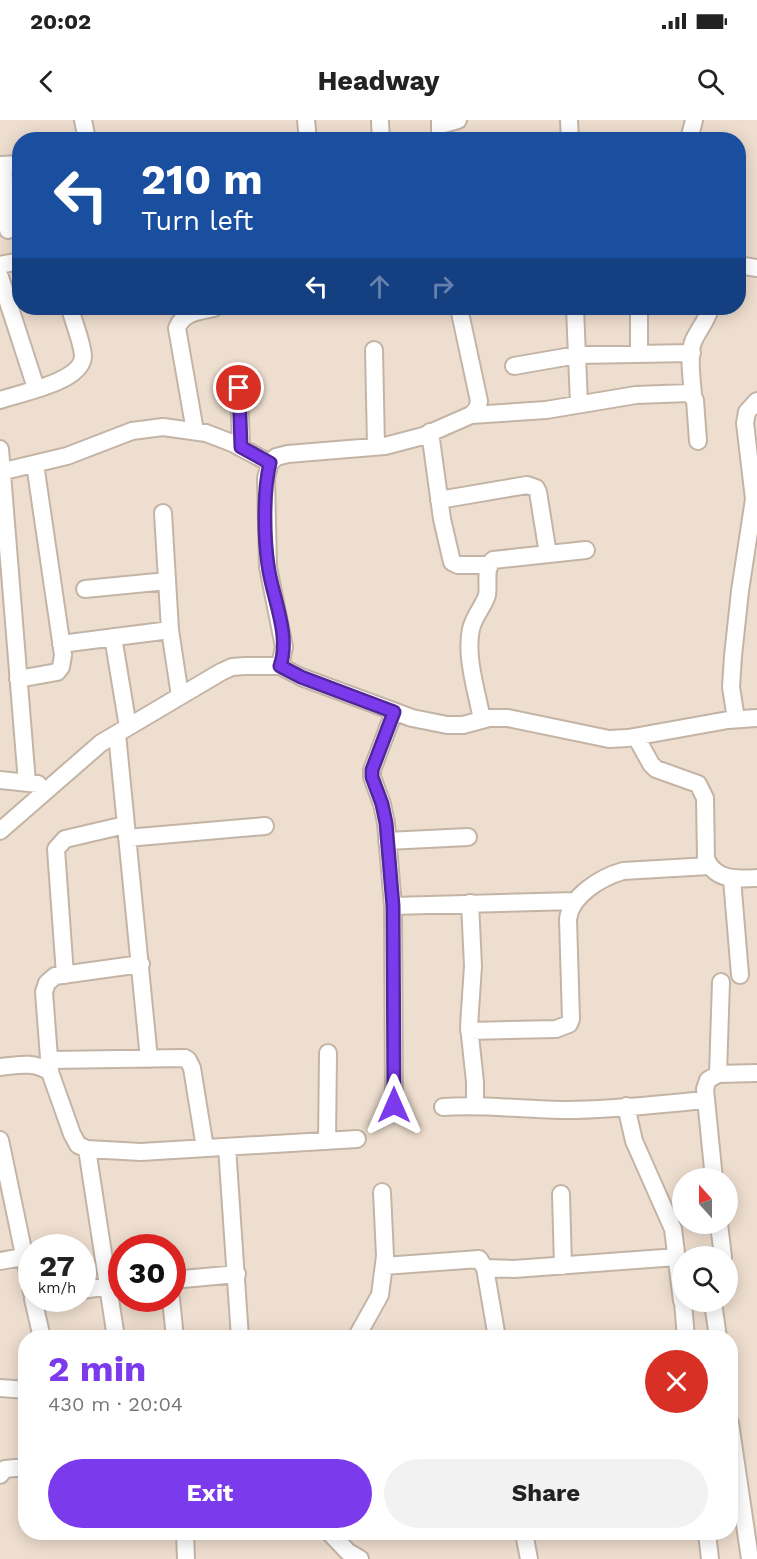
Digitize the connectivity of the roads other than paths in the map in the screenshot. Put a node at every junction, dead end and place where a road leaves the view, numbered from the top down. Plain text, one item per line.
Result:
1 (458, 120) edge
2 (380, 122) dead end
3 (440, 128) edge
4 (381, 132) edge
5 (8, 165) edge
6 (9, 232) edge
7 (0, 277) edge
8 (12, 314) edge
9 (12, 315) edge
10 (72, 315) edge
11 (186, 315) edge
12 (460, 315) edge
13 (574, 315) edge
14 (639, 315) edge
15 (708, 315) edge
16 (374, 350) dead end
17 (692, 353) junction
18 (639, 354) junction
19 (577, 356) junction
20 (514, 366) dead end
21 (36, 388) junction
22 (239, 388) dead end
23 (693, 395) junction
24 (0, 400) edge
25 (757, 401) edge
26 (579, 404) junction
27 (471, 415) junction
28 (195, 431) junction
29 (430, 432) junction
30 (698, 441) dead end
31 (376, 446) junction
32 (241, 447) junction
33 (0, 449) edge
34 (270, 463) junction
35 (35, 464) junction
36 (2, 472) edge
37 (439, 500) junction
38 (163, 513) dead end
39 (586, 550) dead end
40 (548, 554) junction
41 (489, 565) junction
42 (167, 581) junction
43 (85, 589) dead end
44 (170, 630) junction
45 (114, 637) junction
46 (61, 644) junction
47 (280, 666) junction
48 (18, 679) junction
49 (180, 696) junction
50 (394, 712) junction
51 (757, 718) edge
52 (736, 719) junction
53 (482, 720) junction
54 (123, 730) junction
55 (636, 737) junction
56 (0, 780) edge
57 (27, 783) junction
58 (52, 786) junction
59 (265, 826) dead end
60 (0, 831) edge
61 (126, 832) junction
62 (468, 837) dead end
63 (387, 841) junction
64 (709, 866) junction
65 (757, 878) edge
66 (732, 879) junction
67 (576, 901) junction
68 (470, 903) junction
69 (393, 906) junction
70 (141, 964) junction
71 (65, 975) junction
72 (740, 975) dead end
73 (720, 982) dead end
74 (470, 1031) junction
75 (328, 1053) dead end
76 (149, 1059) junction
77 (50, 1066) junction
78 (0, 1067) edge
79 (757, 1073) edge
80 (718, 1074) junction
81 (706, 1101) junction
82 (394, 1105) dead end
83 (475, 1105) junction
84 (626, 1106) junction
85 (443, 1107) dead end
86 (357, 1139) dead end
87 (0, 1140) edge
88 (327, 1141) junction
89 (227, 1147) junction
90 (205, 1148) junction
91 (87, 1149) junction
92 (713, 1168) edge
93 (4, 1186) edge
94 (382, 1192) dead end
95 (561, 1194) dead end
96 (18, 1238) edge
97 (675, 1246) edge
98 (108, 1251) edge
99 (672, 1257) edge
100 (18, 1258) edge
101 (0, 1262) edge
102 (384, 1266) junction
103 (563, 1266) junction
104 (485, 1268) junction
105 (237, 1274) junction
106 (186, 1279) edge
107 (36, 1312) edge
108 (116, 1312) edge
109 (172, 1312) edge
110 (684, 1312) edge
111 (714, 1312) edge
112 (40, 1330) edge
113 (116, 1330) edge
114 (174, 1330) edge
115 (240, 1330) edge
116 (360, 1330) edge
117 (496, 1330) edge
118 (685, 1330) edge
119 (717, 1330) edge
120 (0, 1388) edge
121 (18, 1389) edge
122 (18, 1468) edge
123 (738, 1468) edge
124 (0, 1475) edge
125 (743, 1496) edge
126 (185, 1540) edge
127 (337, 1540) edge
128 (525, 1540) edge
129 (708, 1540) edge
130 (757, 1558) edge
131 (186, 1559) edge
132 (360, 1559) edge
133 (529, 1559) edge
134 (710, 1559) edge
135 (751, 1559) edge

1 - 3 street
2 - 4 street
5 - 6 street
7 - 8 street
9 - 21 street
10 - 21 street
11 - 28 street
12 - 27 street
13 - 19 street
14 - 18 street
15 - 17 street
16 - 31 street
17 - 18 street
17 - 23 street
18 - 19 street
19 - 20 street
19 - 26 street
21 - 24 street
22 - 32 street
23 - 26 street
23 - 30 street
25 - 52 street
26 - 27 street
27 - 29 street
28 - 32 street
28 - 35 street
29 - 31 street
29 - 37 street
31 - 34 street
32 - 34 street
33 - 36 street
34 - 47 street
35 - 36 street
35 - 46 street
36 - 48 street
37 - 40 street
37 - 41 street
38 - 42 street
39 - 40 street
40 - 41 street
41 - 53 street
42 - 43 street
42 - 44 street
44 - 45 street
44 - 49 street
45 - 46 street
45 - 54 street
46 - 48 street
47 - 49 street
47 - 50 street
48 - 57 street
49 - 54 street
50 - 53 street
50 - 63 street
51 - 52 street
52 - 55 street
53 - 55 street
54 - 58 street
54 - 61 street
55 - 64 street
56 - 57 street
57 - 58 street
58 - 60 street
59 - 61 street
61 - 70 street
61 - 71 street
62 - 63 street
63 - 69 street
64 - 66 street
64 - 67 street
65 - 66 street
66 - 72 street
67 - 68 street
67 - 74 street
68 - 69 street
68 - 74 street
69 - 82 street
70 - 71 street
70 - 76 street
71 - 77 street
73 - 80 street
74 - 83 street
75 - 88 street
76 - 77 street
76 - 90 street
77 - 78 street
77 - 91 street
79 - 80 street
80 - 81 street
81 - 84 street
81 - 92 street
83 - 84 street
83 - 85 street
84 - 97 street
86 - 88 street
87 - 93 street
88 - 89 street
89 - 90 street
89 - 105 street
90 - 91 street
91 - 98 street
93 - 96 street
94 - 102 street
95 - 103 street
99 - 103 street
100 - 101 street
102 - 104 street
102 - 116 street
103 - 104 street
104 - 117 street
105 - 106 street
105 - 115 street
107 - 112 street
108 - 113 street
109 - 114 street
110 - 118 street
111 - 119 street
120 - 121 street
122 - 124 street
123 - 125 street
125 - 135 street
126 - 131 street
127 - 132 street
128 - 133 street
129 - 134 street
130 - 135 street

